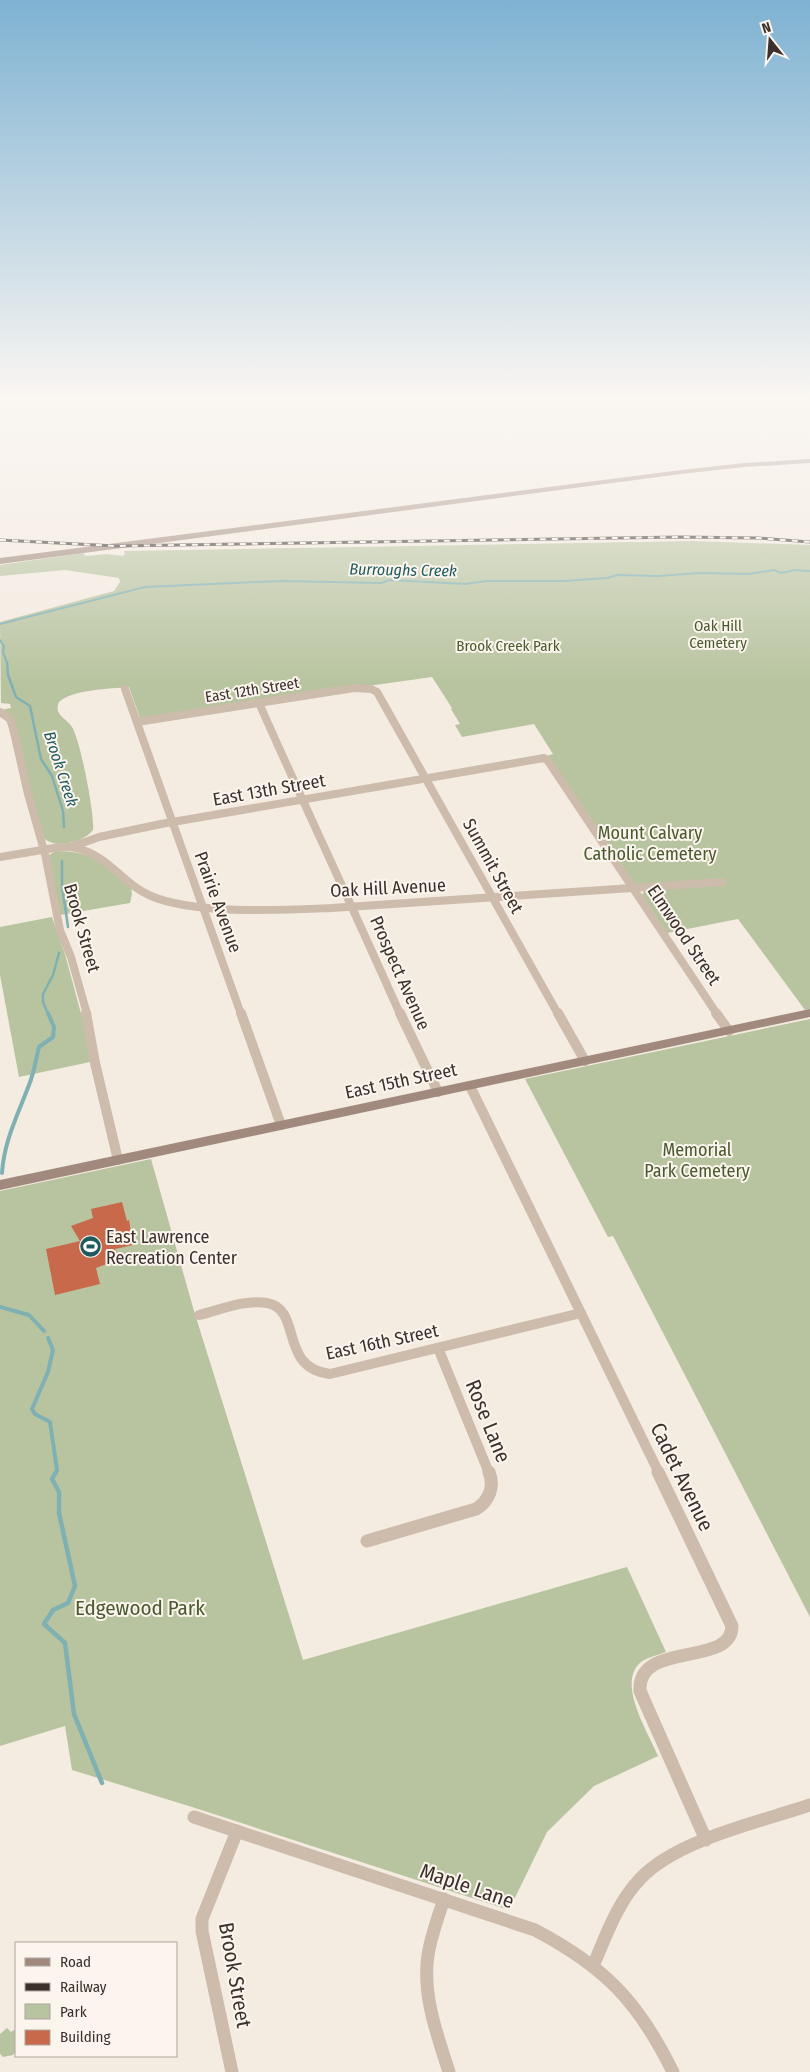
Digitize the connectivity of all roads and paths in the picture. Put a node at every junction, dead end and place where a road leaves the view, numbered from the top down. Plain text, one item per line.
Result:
1 (537, 491) edge
2 (0, 561) edge
3 (125, 689) dead end
4 (371, 689) joint
5 (259, 703) junction
6 (0, 712) edge
7 (137, 722) junction
8 (544, 758) joint
9 (426, 778) junction
10 (301, 799) junction
11 (172, 822) junction
12 (71, 847) junction
13 (43, 850) junction
14 (0, 857) edge
15 (722, 882) dead end
16 (632, 888) junction
17 (493, 898) junction
18 (203, 906) junction
19 (352, 906) junction
20 (810, 1013) edge
21 (730, 1031) junction
22 (585, 1061) junction
23 (470, 1086) junction
24 (438, 1092) junction
25 (281, 1126) junction
26 (118, 1160) junction
27 (0, 1185) edge
28 (581, 1312) junction
29 (199, 1315) dead end
30 (438, 1348) junction
31 (367, 1541) dead end
32 (810, 1805) edge
33 (194, 1817) dead end
34 (237, 1831) junction
35 (706, 1840) junction
36 (444, 1899) junction
37 (593, 1966) junction
38 (232, 2072) edge
39 (448, 2072) edge
40 (672, 2072) edge

1 - 2 street
3 - 7 street, Prairie Avenue
4 - 5 street, East 12th Street
4 - 9 street, Summit Street
5 - 7 street, East 12th Street
5 - 10 street, Prospect Avenue
6 - 13 street, Brook Street
7 - 11 street, Prairie Avenue
8 - 9 street, East 13th Street
8 - 16 street, Elmwood Street
9 - 10 street, East 13th Street
9 - 17 street, Summit Street
10 - 11 street, East 13th Street
10 - 19 street, Prospect Avenue
11 - 12 street, East 13th Street
11 - 18 street, Prairie Avenue
12 - 13 street, East 13th Street
12 - 18 street, Oak Hill Avenue
13 - 14 street, East 13th Street
13 - 26 street, Brook Street
15 - 16 street, Oak Hill Avenue
16 - 17 street, Oak Hill Avenue
16 - 21 street, Elmwood Street
17 - 19 street, Oak Hill Avenue
17 - 22 street, Summit Street
18 - 19 street, Oak Hill Avenue
18 - 25 street, Prairie Avenue
19 - 24 street, Prospect Avenue
20 - 21 street, East 15th Street
21 - 22 street, East 15th Street
22 - 23 street, East 15th Street
23 - 24 street, East 15th Street
23 - 28 street, Cadet Avenue
24 - 25 street, East 15th Street
25 - 26 street, East 15th Street
26 - 27 street, East 15th Street
28 - 30 street, East 16th Street
28 - 35 street, Cadet Avenue
29 - 30 street, East 16th Street
30 - 31 street, Rose Lane
32 - 35 street
33 - 34 street, Maple Lane
34 - 36 street, Maple Lane
34 - 38 street, Brook Street
35 - 37 street
36 - 37 street, Maple Lane
36 - 39 street
37 - 40 street, Maple Lane

